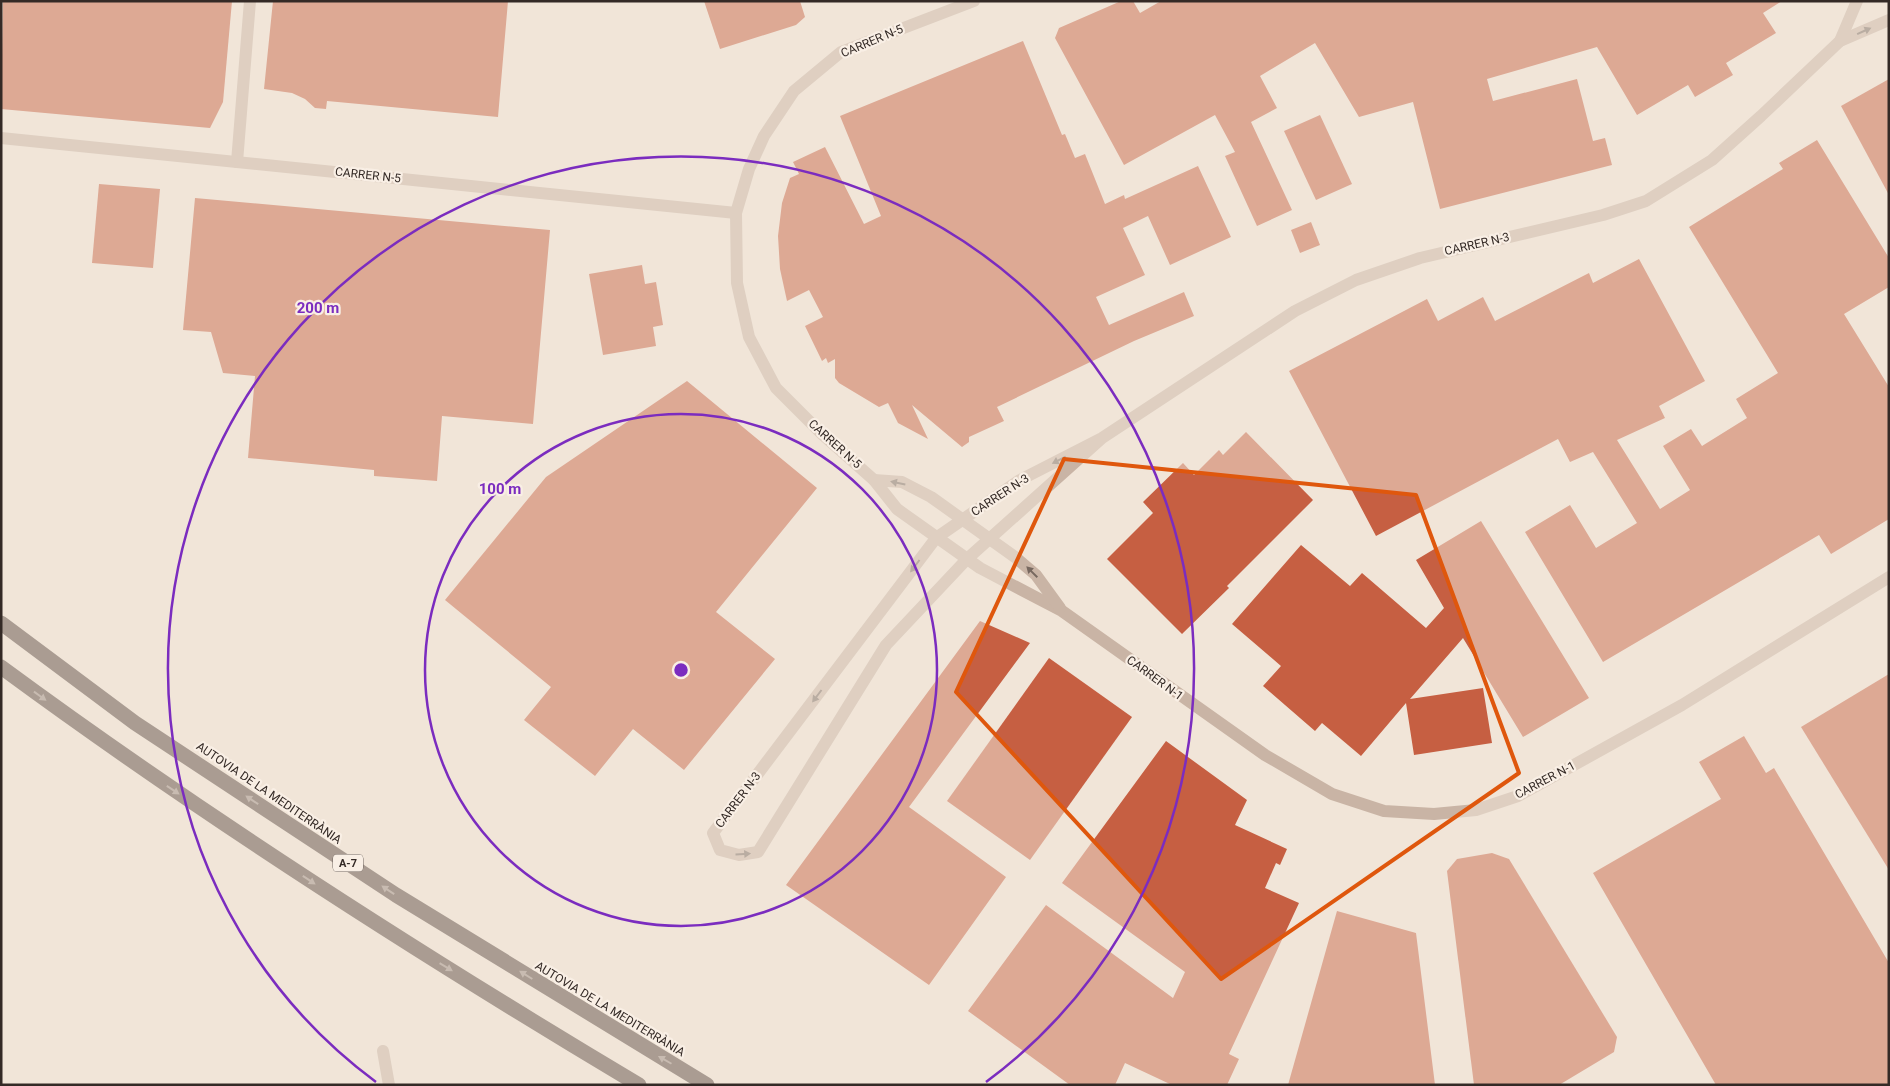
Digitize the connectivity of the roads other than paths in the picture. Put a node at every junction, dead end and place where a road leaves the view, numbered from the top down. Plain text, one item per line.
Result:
1 (250, 1) edge
2 (974, 1) edge
3 (1858, 1) edge
4 (1889, 20) edge
5 (1840, 42) junction
6 (1, 138) edge
7 (237, 162) junction
8 (736, 213) junction
9 (1102, 438) junction
10 (874, 480) junction
11 (963, 520) junction
12 (936, 538) junction
13 (991, 539) junction
14 (967, 559) junction
15 (1889, 577) edge
16 (1062, 611) junction
17 (1, 623) edge
18 (1, 667) edge
19 (384, 1051) dead end
20 (389, 1085) edge
21 (639, 1085) edge
22 (707, 1085) edge

1 - 7 street
2 - 8 street, CARRER N-5
3 - 5 street
5 -> 4 street
5 - 9 street, CARRER N-3
6 - 7 street, CARRER N-5
7 - 8 street, CARRER N-5
8 - 10 street, CARRER N-5
9 -> 11 street, CARRER N-3
9 - 13 street, CARRER N-3
11 -> 10 street, CARRER N-1
10 - 12 street, CARRER N-1
11 - 12 street, CARRER N-3
11 - 13 street, CARRER N-1
12 - 14 street, CARRER N-1
12 -> 14 street, CARRER N-3
13 - 14 street, CARRER N-3
16 -> 13 street, CARRER N-1
14 - 16 street, CARRER N-1
15 - 16 street, CARRER N-1
22 -> 17 highway, AUTOVIA DE LA MEDITERRÀNIA / A-7
18 -> 21 highway
19 - 20 street

